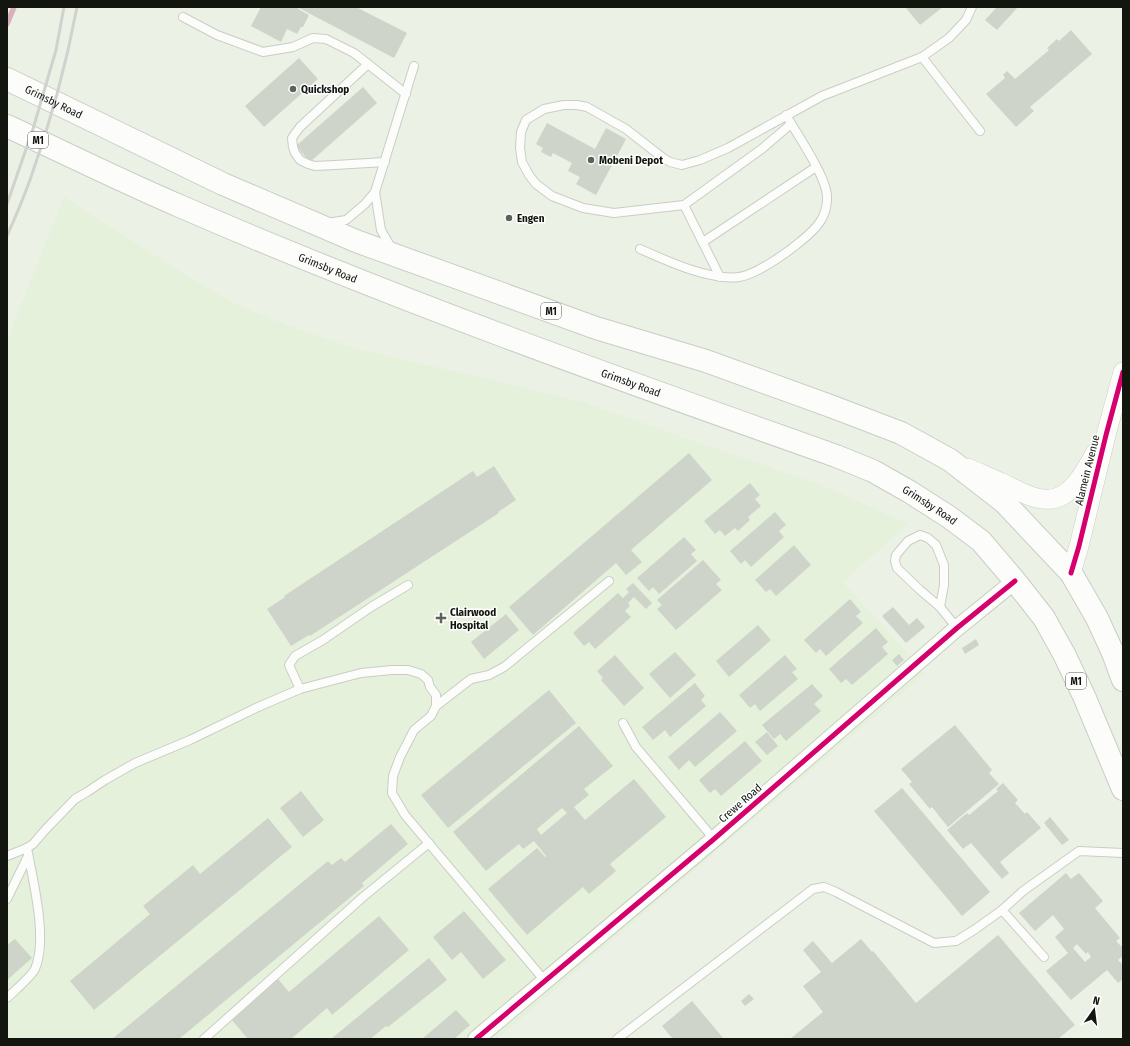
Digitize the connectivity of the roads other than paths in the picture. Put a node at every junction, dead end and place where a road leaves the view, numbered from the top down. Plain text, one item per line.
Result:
1 (972, 7) edge
2 (183, 17) dead end
3 (922, 57) junction
4 (368, 64) junction
5 (414, 66) dead end
6 (7, 78) edge
7 (406, 94) junction
8 (786, 115) junction
9 (791, 124) junction
10 (7, 126) edge
11 (980, 132) dead end
12 (384, 162) junction
13 (816, 167) junction
14 (375, 192) junction
15 (684, 205) junction
16 (315, 224) junction
17 (703, 242) junction
18 (640, 249) dead end
19 (395, 255) junction
20 (720, 276) junction
21 (1123, 372) edge
22 (1106, 435) junction
23 (950, 460) junction
24 (1071, 573) junction
25 (609, 581) dead end
26 (1015, 581) junction
27 (408, 585) dead end
28 (940, 607) junction
29 (957, 628) junction
30 (1123, 680) edge
31 (300, 689) junction
32 (436, 706) junction
33 (623, 722) dead end
34 (1123, 789) edge
35 (714, 839) junction
36 (429, 843) junction
37 (28, 852) junction
38 (1123, 853) edge
39 (7, 856) edge
40 (7, 899) edge
41 (1002, 910) junction
42 (1044, 957) dead end
43 (545, 981) junction
44 (7, 998) edge
45 (204, 1039) edge
46 (476, 1039) edge
47 (617, 1039) edge

1 - 3 lane
2 - 4 lane
3 - 8 lane
3 - 11 lane
4 - 7 lane
4 - 12 lane
5 - 7 lane
6 - 16 highway, Grimsby Road / M1
7 - 12 lane
8 - 9 lane
8 - 15 lane
9 - 13 lane
9 - 15 lane
10 - 26 highway, Grimsby Road / M1
12 - 14 lane
13 - 17 lane
13 - 20 lane
14 - 16 lane
14 - 19 lane
15 - 17 lane
16 - 19 highway, Grimsby Road / M1
17 - 20 lane
18 - 20 lane
19 - 23 highway, Grimsby Road / M1
21 - 22 street, Alamein Avenue
22 - 23 street, Alamein Avenue
22 - 24 street, Alamein Avenue
23 - 24 highway, Grimsby Road / M1
24 - 30 highway, Grimsby Road / M1
25 - 32 lane
26 - 29 street, Crewe Road
26 - 34 highway, Grimsby Road / M1
27 - 31 lane
28 - 28 lane
28 - 29 lane
29 - 35 street, Crewe Road
31 - 32 lane
31 - 37 lane
32 - 36 lane
33 - 35 lane
35 - 43 street, Crewe Road
36 - 43 lane
36 - 45 lane
37 - 39 lane
37 - 40 lane
37 - 44 lane
38 - 41 lane
41 - 42 lane
41 - 47 lane
43 - 46 street, Crewe Road

